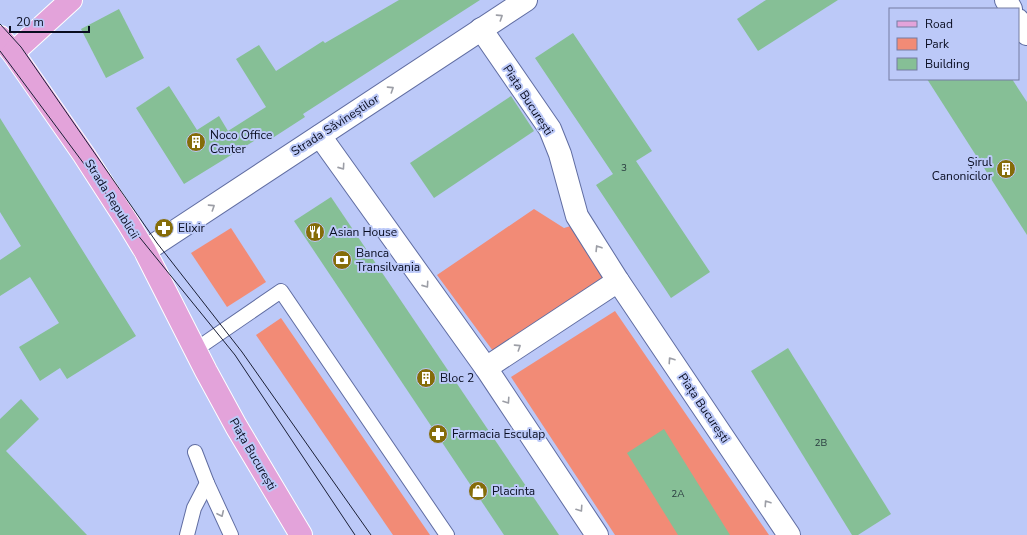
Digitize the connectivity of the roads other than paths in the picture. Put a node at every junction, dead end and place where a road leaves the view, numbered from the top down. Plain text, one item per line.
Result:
1 (71, 0) edge
2 (526, 0) edge
3 (1019, 22) edge
4 (481, 29) junction
5 (1027, 34) edge
6 (7, 45) edge
7 (320, 136) junction
8 (145, 251) junction
9 (618, 282) junction
10 (195, 350) junction
11 (486, 368) junction
12 (206, 371) joint
13 (195, 452) dead end
14 (207, 483) junction
15 (187, 535) edge
16 (231, 535) edge
17 (301, 535) edge
18 (447, 535) edge
19 (597, 535) edge
20 (789, 535) edge

1 - 6 main road
4 -> 2 street, Strada Săvineștilor
3 - 5 street
7 -> 4 street, Strada Săvineștilor
9 -> 4 street, Piața București
6 - 8 main road, Strada Republicii
8 -> 7 street, Strada Săvineștilor
7 -> 11 street
8 - 10 main road, Strada Republicii
11 -> 9 street
20 -> 9 street, Piața București
10 - 12 main road, Strada Republicii
10 - 18 lane
11 -> 19 street
12 - 17 main road, Piața București
13 - 14 lane
14 - 15 lane
14 -> 16 lane

